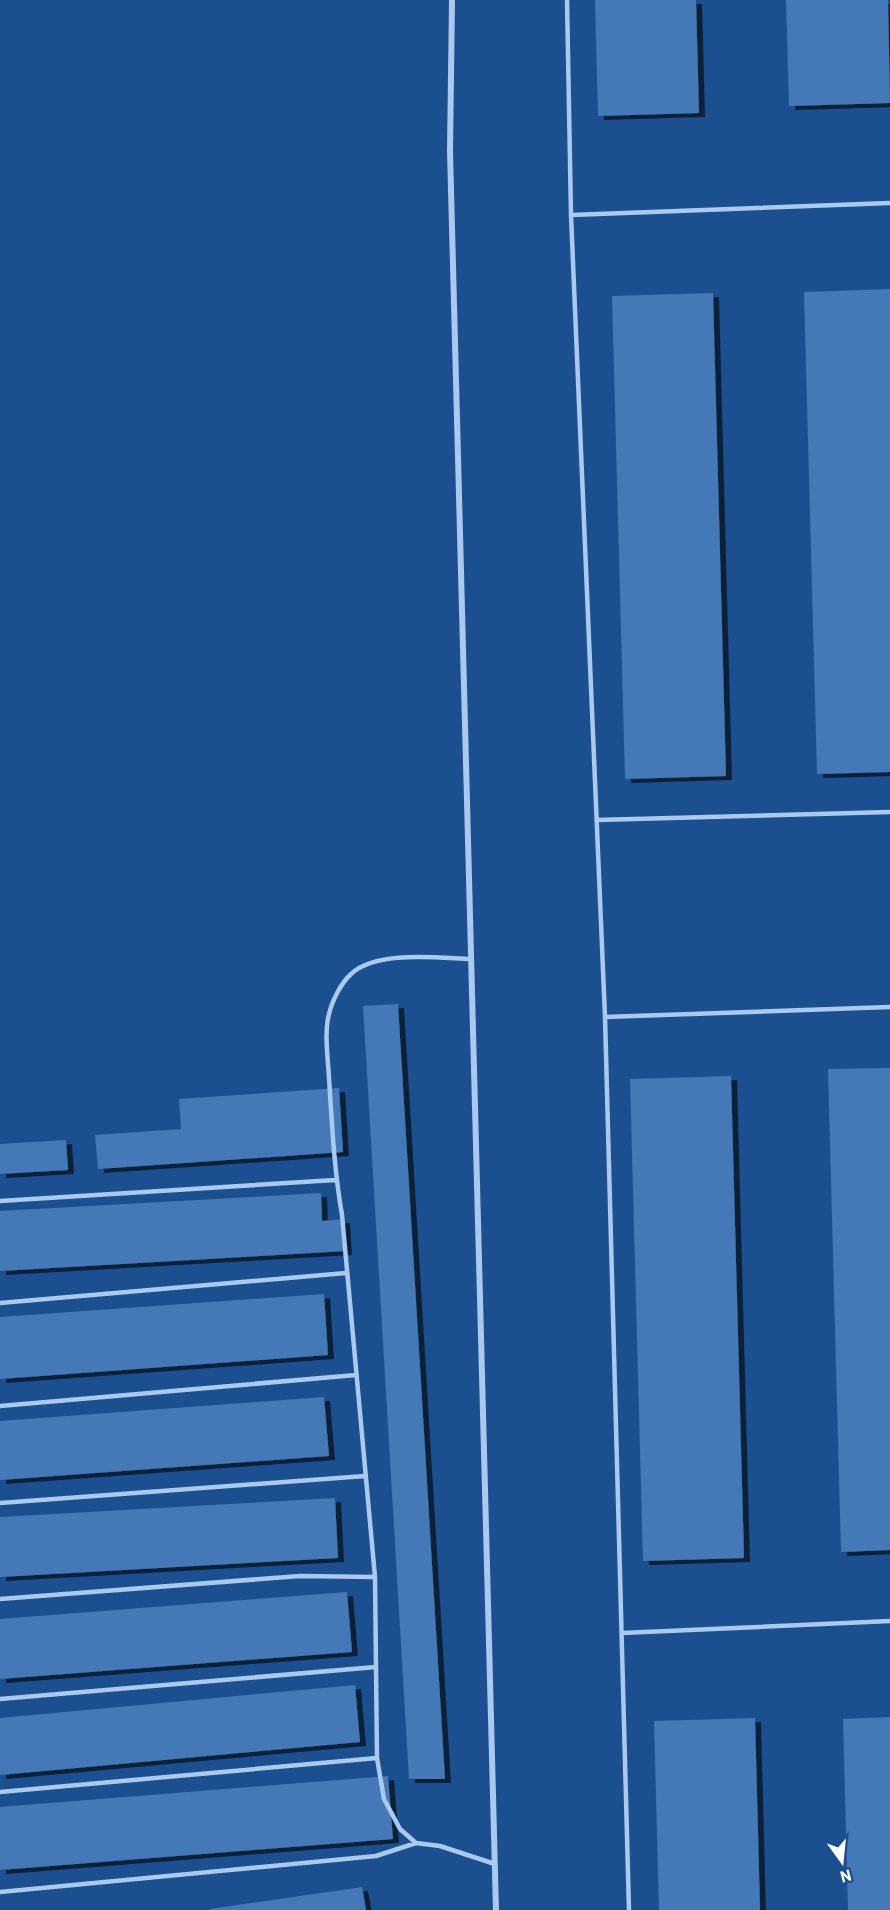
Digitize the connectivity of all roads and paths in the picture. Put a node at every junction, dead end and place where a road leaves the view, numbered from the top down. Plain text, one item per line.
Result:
1 (452, 0) edge
2 (567, 0) edge
3 (890, 203) edge
4 (571, 215) junction
5 (890, 812) edge
6 (597, 820) junction
7 (471, 959) junction
8 (890, 1007) edge
9 (605, 1017) junction
10 (335, 1180) junction
11 (0, 1201) edge
12 (346, 1273) junction
13 (0, 1303) edge
14 (356, 1375) junction
15 (0, 1406) edge
16 (365, 1476) junction
17 (0, 1503) edge
18 (375, 1577) junction
19 (0, 1599) edge
20 (890, 1621) edge
21 (622, 1633) junction
22 (376, 1667) junction
23 (0, 1700) edge
24 (378, 1758) junction
25 (0, 1792) edge
26 (416, 1843) junction
27 (495, 1864) junction
28 (0, 1892) edge
29 (496, 1910) edge
30 (629, 1910) edge

1 - 7 street
2 - 4 lane
3 - 4 lane
4 - 6 lane
5 - 6 lane
6 - 9 lane
7 - 10 lane
7 - 27 street
8 - 9 lane
9 - 21 lane
10 - 11 lane
10 - 12 lane
12 - 13 lane
12 - 14 lane
14 - 15 lane
14 - 16 lane
16 - 17 lane
16 - 18 lane
18 - 19 lane
18 - 22 lane
20 - 21 lane
21 - 30 lane
22 - 23 lane
22 - 24 lane
24 - 25 lane
24 - 26 lane
26 - 27 lane
26 - 28 lane
27 - 29 street

